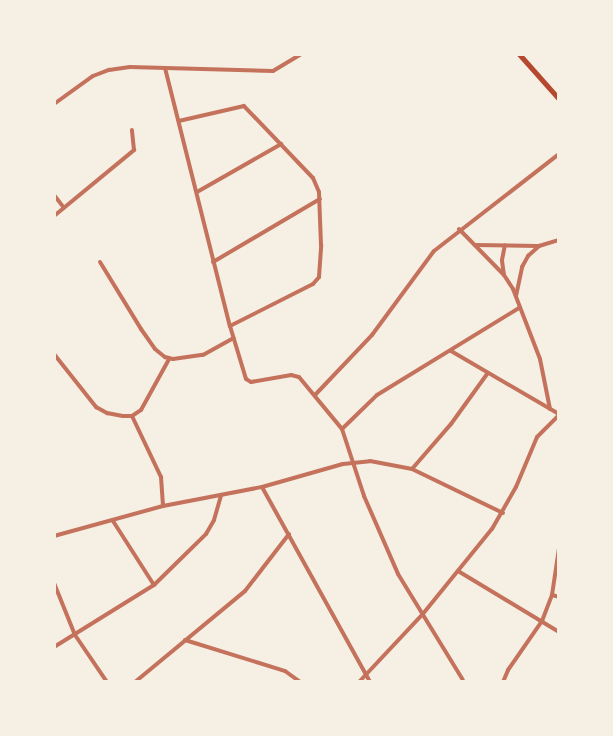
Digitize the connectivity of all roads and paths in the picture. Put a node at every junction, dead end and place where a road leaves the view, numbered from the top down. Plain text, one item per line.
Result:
1 (301, 54) edge
2 (519, 54) edge
3 (165, 68) junction
4 (559, 99) edge
5 (54, 104) edge
6 (179, 121) junction
7 (132, 130) dead end
8 (281, 144) junction
9 (559, 154) edge
10 (197, 192) junction
11 (54, 195) edge
12 (320, 199) junction
13 (64, 208) junction
14 (54, 216) edge
15 (459, 229) junction
16 (559, 240) edge
17 (475, 245) junction
18 (505, 245) junction
19 (539, 246) junction
20 (213, 261) junction
21 (100, 262) dead end
22 (504, 275) junction
23 (516, 296) junction
24 (519, 308) junction
25 (230, 326) junction
26 (234, 338) junction
27 (451, 351) junction
28 (54, 354) edge
29 (169, 359) junction
30 (487, 374) junction
31 (315, 394) junction
32 (550, 409) junction
33 (559, 415) edge
34 (132, 416) junction
35 (342, 429) junction
36 (354, 462) junction
37 (412, 469) junction
38 (262, 487) junction
39 (221, 496) junction
40 (163, 506) junction
41 (503, 513) junction
42 (113, 521) junction
43 (290, 534) junction
44 (54, 536) edge
45 (559, 548) edge
46 (458, 571) junction
47 (54, 583) edge
48 (154, 585) junction
49 (552, 595) junction
50 (559, 597) edge
51 (422, 615) junction
52 (542, 621) junction
53 (559, 632) edge
54 (75, 635) junction
55 (184, 639) junction
56 (54, 646) edge
57 (367, 675) junction
58 (463, 680) dead end
59 (107, 682) edge
60 (135, 682) edge
61 (300, 682) edge
62 (359, 682) edge
63 (370, 682) edge
64 (503, 682) edge

1 - 3 street
2 - 4 main road
3 - 5 street
3 - 6 street
6 - 8 street
6 - 10 street
7 - 13 street
8 - 10 street
8 - 12 street
9 - 15 street
10 - 20 street
11 - 13 street
12 - 20 street
12 - 25 street
13 - 14 street
15 - 17 street
15 - 31 street
16 - 19 street
17 - 18 street
17 - 22 street
18 - 19 street
18 - 22 street
19 - 23 street
20 - 25 street
21 - 29 street
22 - 23 street
23 - 24 street
24 - 27 street
24 - 32 street
25 - 26 street
26 - 29 street
26 - 31 street
27 - 30 street
27 - 35 street
28 - 34 street
29 - 34 street
30 - 32 street
30 - 37 street
31 - 35 street
32 - 33 street
33 - 41 street
34 - 40 street
35 - 36 street
36 - 37 street
36 - 38 street
36 - 51 street
37 - 41 street
38 - 39 street
38 - 43 street
39 - 40 street
39 - 48 street
40 - 42 street
41 - 46 street
42 - 44 street
42 - 48 street
43 - 55 street
43 - 57 street
45 - 49 street
46 - 51 street
46 - 52 street
47 - 54 street
48 - 54 street
49 - 50 street
49 - 52 street
51 - 57 street
51 - 58 street
52 - 53 street
52 - 64 street
54 - 56 street
54 - 59 street
55 - 60 street
55 - 61 street
57 - 62 street
57 - 63 street

